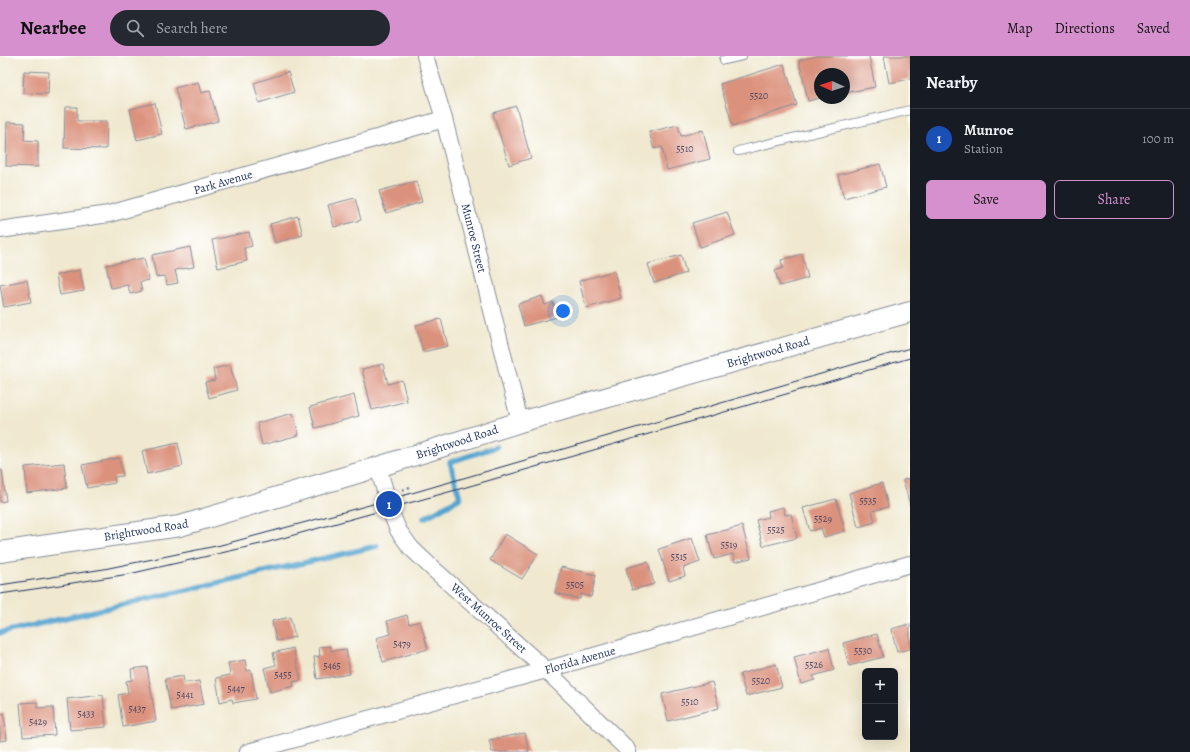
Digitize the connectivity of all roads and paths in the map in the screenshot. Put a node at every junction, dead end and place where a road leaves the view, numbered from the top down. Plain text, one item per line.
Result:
1 (425, 56) edge
2 (742, 56) edge
3 (724, 60) dead end
4 (910, 110) edge
5 (444, 119) junction
6 (738, 151) dead end
7 (0, 230) edge
8 (910, 312) edge
9 (520, 422) junction
10 (378, 467) junction
11 (0, 552) edge
12 (910, 564) edge
13 (546, 670) junction
14 (248, 752) edge
15 (628, 752) edge

1 - 5 street, Munroe Street
2 - 3 lane
4 - 6 lane
5 - 7 street, Park Avenue
5 - 9 street, Munroe Street
8 - 9 street, Brightwood Road
9 - 10 street, Brightwood Road
10 - 11 street, Brightwood Road
10 - 13 street, West Munroe Street
12 - 13 street, Florida Avenue
13 - 14 street, Florida Avenue
13 - 15 street, West Munroe Street

